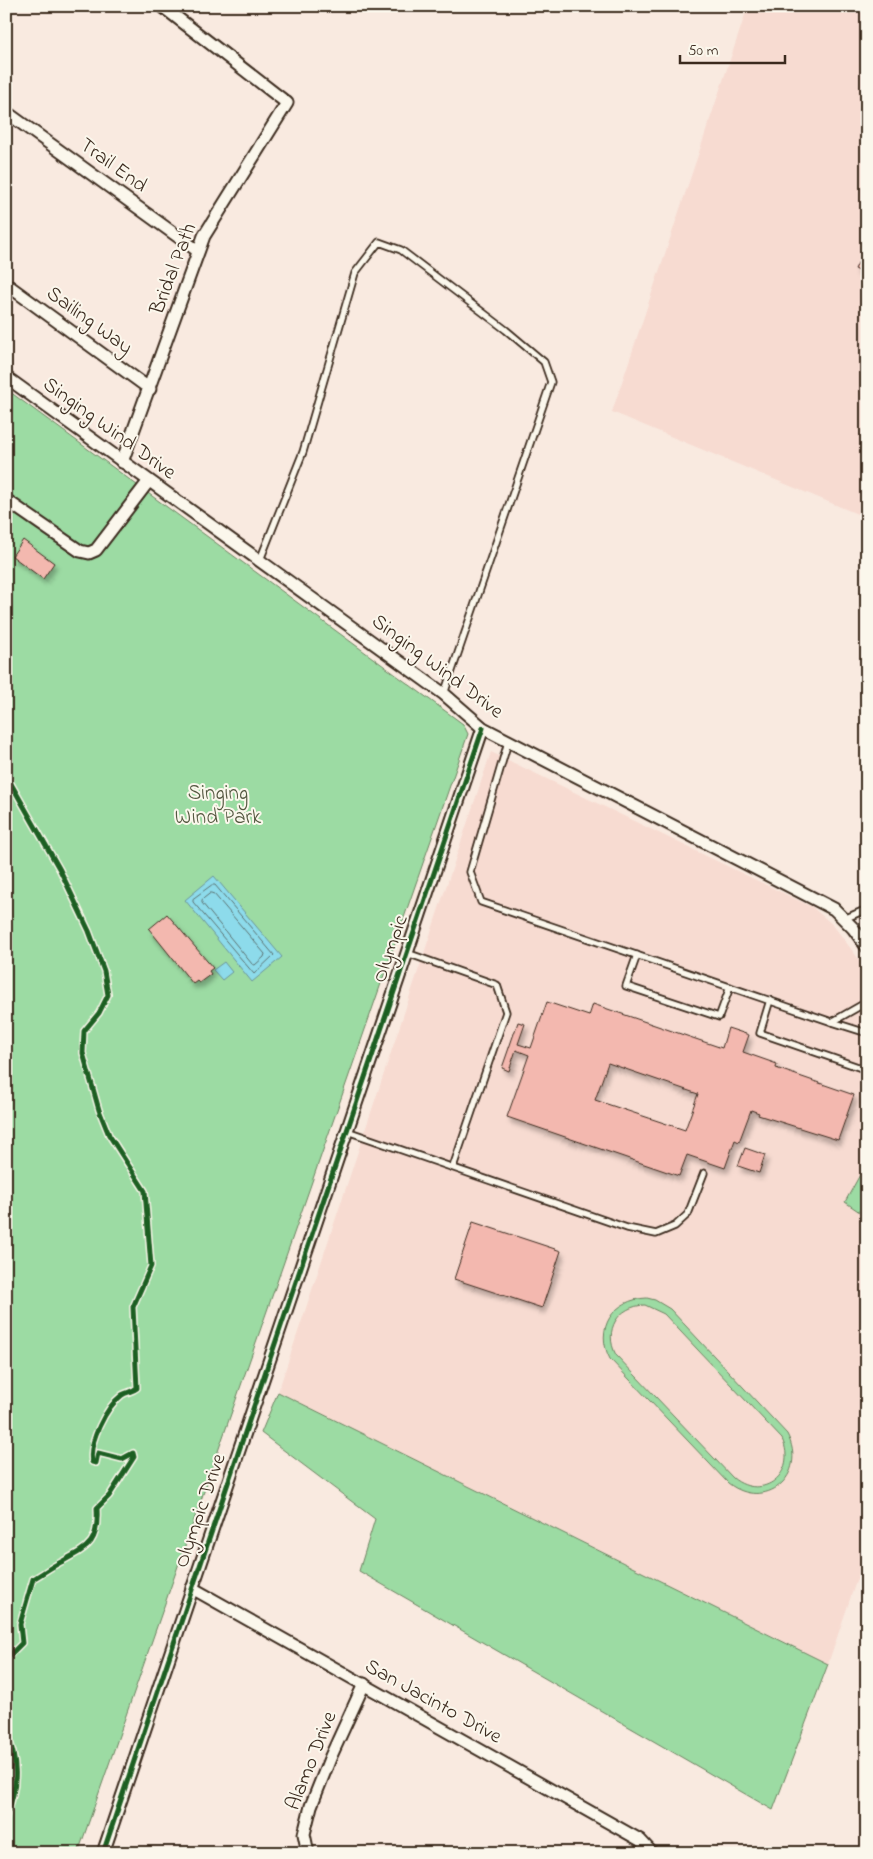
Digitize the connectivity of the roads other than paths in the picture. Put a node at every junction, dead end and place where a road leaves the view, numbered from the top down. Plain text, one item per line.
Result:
1 (162, 6) edge
2 (6, 112) edge
3 (198, 250) junction
4 (6, 284) edge
5 (6, 377) edge
6 (150, 389) junction
7 (122, 462) junction
8 (148, 482) junction
9 (6, 500) edge
10 (260, 560) junction
11 (444, 694) junction
12 (483, 728) junction
13 (508, 742) junction
14 (867, 909) edge
15 (844, 920) junction
16 (867, 947) edge
17 (407, 953) junction
18 (637, 955) junction
19 (730, 987) junction
20 (770, 1000) junction
21 (867, 1002) edge
22 (832, 1022) junction
23 (867, 1033) edge
24 (867, 1070) edge
25 (346, 1131) junction
26 (453, 1167) junction
27 (704, 1173) dead end
28 (330, 1179) joint
29 (192, 1588) junction
30 (364, 1684) junction
31 (102, 1853) edge
32 (308, 1853) edge
33 (652, 1853) edge

1 - 3 street, Bridal Path
2 - 3 street, Trail End
3 - 6 street, Bridal Path
4 - 6 street, Sailing Way
5 - 7 street, Singing Wind Drive
6 - 7 street, Bridal Path
7 - 8 street, Singing Wind Drive
8 - 9 street
8 - 10 street, Singing Wind Drive
10 - 11 street, Singing Wind Drive
10 - 11 lane
11 - 12 street, Singing Wind Drive
12 - 13 street, Singing Wind Drive
12 - 17 street, Olympic
13 - 15 street, Singing Wind Drive
13 - 18 lane
14 - 15 lane
15 - 16 street, Singing Wind Drive
17 - 25 street, Olympic
17 - 26 lane
18 - 19 lane
18 - 19 lane
19 - 20 lane
20 - 22 lane
20 - 24 lane
21 - 22 lane
22 - 23 lane
25 - 26 lane
25 - 28 street, Olympic
26 - 27 lane
28 - 29 street, Olympic Drive
29 - 30 street, San Jacinto Drive
29 - 31 street, Olympic Drive
30 - 32 street, Alamo Drive
30 - 33 street, San Jacinto Drive

